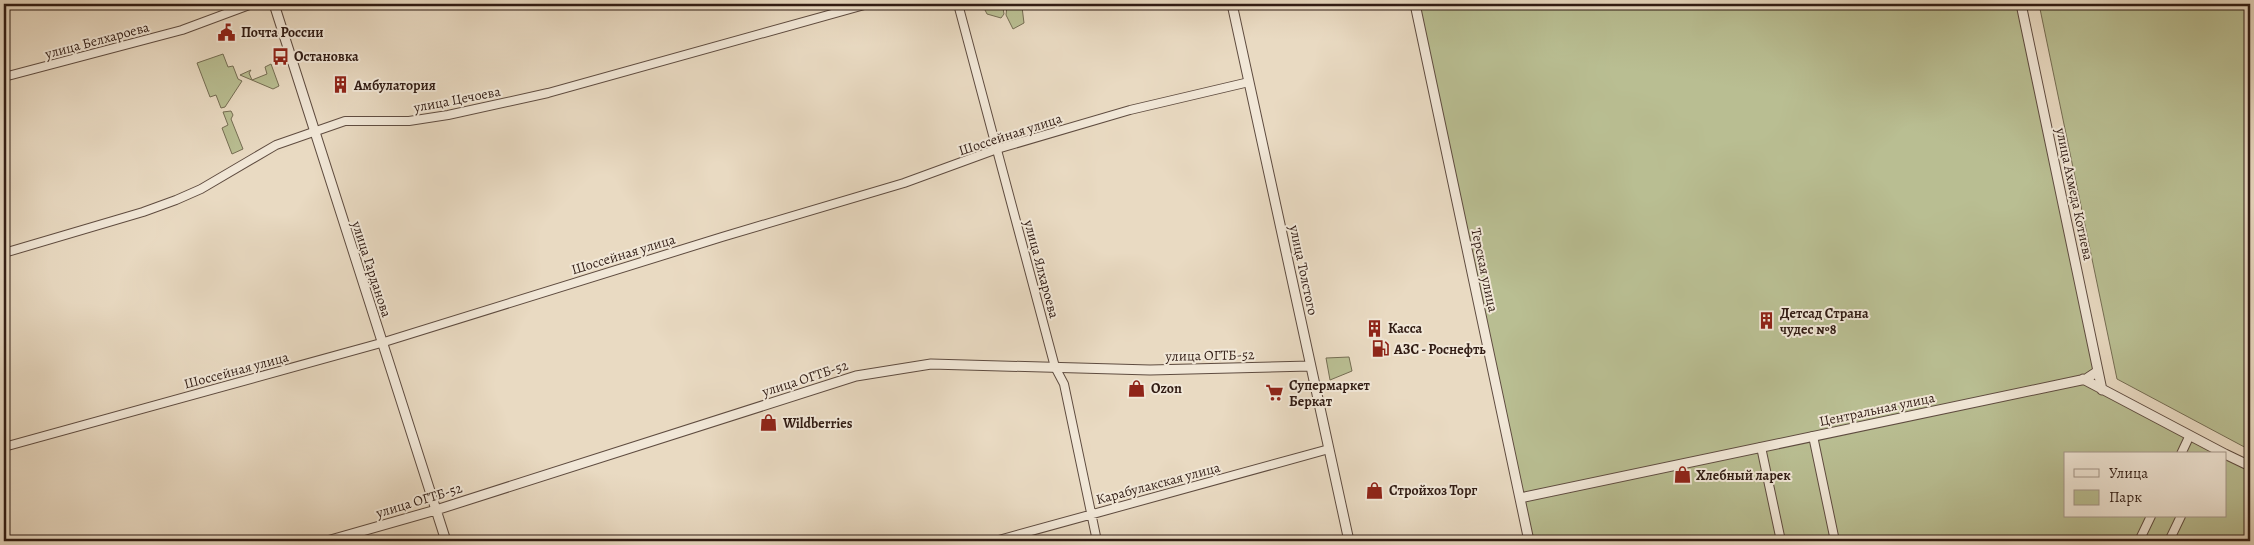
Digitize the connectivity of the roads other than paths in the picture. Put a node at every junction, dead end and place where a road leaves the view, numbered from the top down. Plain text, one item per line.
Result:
1 (252, 4) edge
2 (274, 4) edge
3 (868, 4) edge
4 (958, 4) edge
5 (1232, 4) edge
6 (1415, 4) edge
7 (2021, 4) edge
8 (4, 77) edge
9 (1249, 82) junction
10 (314, 131) junction
11 (997, 149) junction
12 (4, 253) edge
13 (381, 342) junction
14 (1310, 366) junction
15 (1055, 368) junction
16 (2098, 371) junction
17 (2083, 379) junction
18 (2102, 390) junction
19 (1813, 436) junction
20 (2189, 437) junction
21 (4, 447) edge
22 (1761, 447) junction
23 (1329, 449) junction
24 (2182, 452) edge
25 (2221, 452) edge
26 (2226, 454) edge
27 (2250, 466) edge
28 (1520, 498) junction
29 (436, 510) junction
30 (1092, 514) junction
31 (2150, 518) edge
32 (2180, 518) edge
33 (327, 541) edge
34 (446, 541) edge
35 (995, 541) edge
36 (1097, 541) edge
37 (1349, 541) edge
38 (1529, 541) edge
39 (1781, 541) edge
40 (1835, 541) edge
41 (2139, 541) edge
42 (2169, 541) edge

1 - 8 street, улица Белхароева
2 - 10 street, улица Гарданова
3 - 10 street, улица Цечоева
4 - 11 street, улица Ялхароева
5 - 9 street, улица Толстого
6 - 28 street, Терская улица
7 - 16 street, улица Ахмеда Котиева
9 - 11 street, Шоссейная улица
9 - 14 street, улица Толстого
10 - 12 street, улица Цечоева
10 - 13 street, улица Гарданова
11 - 13 street, Шоссейная улица
11 - 15 street, улица Ялхароева
13 - 21 street, Шоссейная улица
13 - 29 street, улица Гарданова
14 - 15 street, улица ОГТБ-52
14 - 23 street, улица Толстого
15 - 29 street, улица ОГТБ-52
15 - 30 street, улица Ялхароева
16 - 17 street, Центральная улица
16 - 18 street, улица Ахмеда Котиева
17 - 18 street
17 - 19 street, Центральная улица
18 - 20 street
19 - 22 street, Центральная улица
19 - 40 street
20 - 24 street
20 - 25 street
22 - 28 street, Центральная улица
22 - 39 street
23 - 30 street, Карабулакская улица
23 - 37 street, улица Толстого
26 - 27 street
28 - 38 street, Терская улица
29 - 33 street, улица ОГТБ-52
29 - 34 street, улица Гарданова
30 - 35 street, Карабулакская улица
30 - 36 street, улица Ялхароева
31 - 41 street
32 - 42 street

